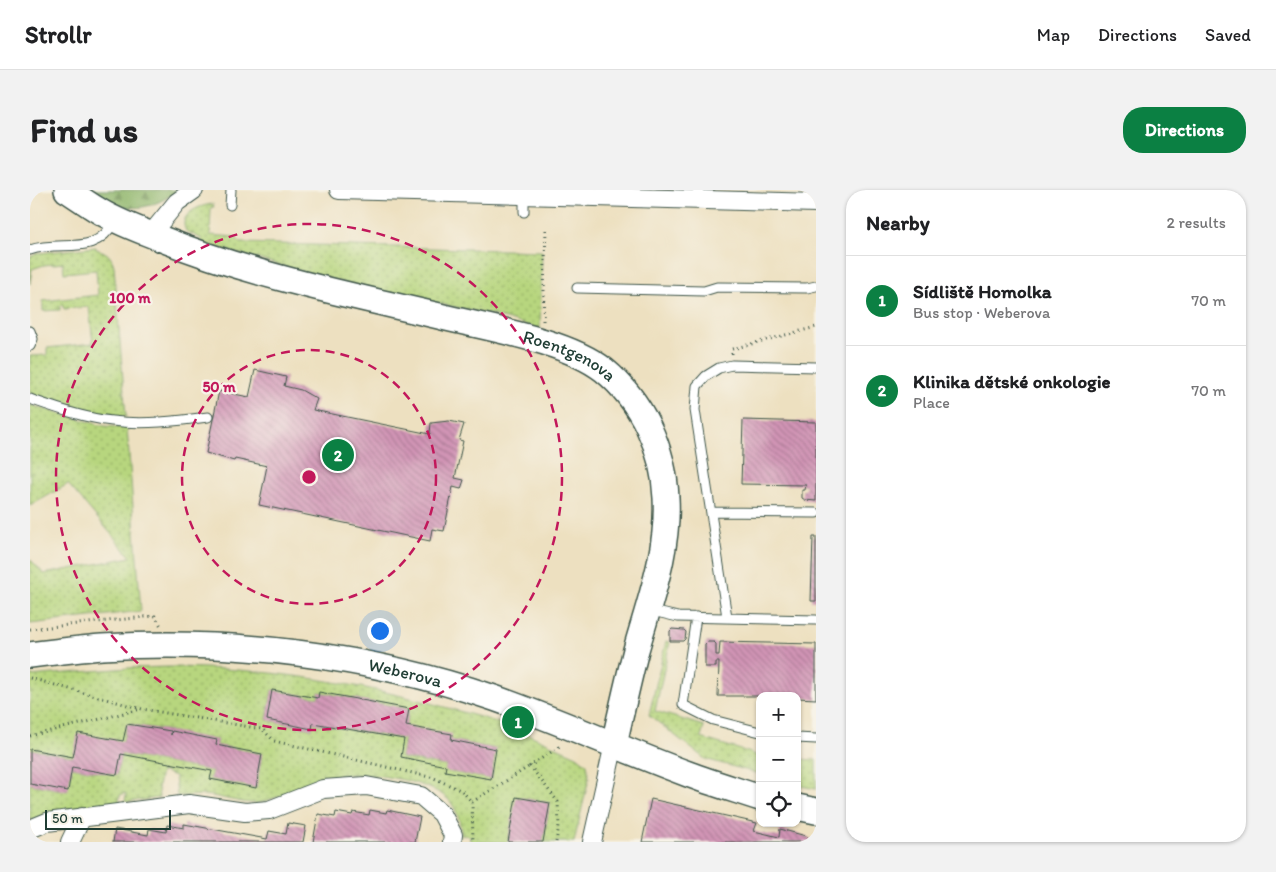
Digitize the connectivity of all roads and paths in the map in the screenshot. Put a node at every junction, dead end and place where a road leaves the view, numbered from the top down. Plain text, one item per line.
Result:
1 (68, 190) edge
2 (194, 190) edge
3 (231, 190) edge
4 (339, 190) edge
5 (816, 203) edge
6 (230, 205) dead end
7 (116, 220) junction
8 (546, 230) dead end
9 (151, 234) junction
10 (30, 250) edge
11 (816, 286) edge
12 (577, 288) dead end
13 (542, 327) dead end
14 (816, 327) edge
15 (30, 331) edge
16 (30, 346) edge
17 (732, 365) junction
18 (816, 367) edge
19 (30, 399) edge
20 (208, 417) dead end
21 (711, 512) junction
22 (816, 513) edge
23 (648, 610) junction
24 (696, 617) junction
25 (727, 617) junction
26 (816, 620) edge
27 (30, 655) edge
28 (30, 678) edge
29 (142, 709) junction
30 (756, 731) edge
31 (30, 736) edge
32 (801, 738) edge
33 (816, 739) edge
34 (556, 742) dead end
35 (614, 744) junction
36 (530, 766) junction
37 (756, 797) edge
38 (472, 802) junction
39 (801, 808) edge
40 (816, 811) edge
41 (82, 817) junction
42 (30, 829) edge
43 (70, 842) edge
44 (452, 842) edge
45 (473, 842) edge
46 (556, 842) edge
47 (592, 842) edge

1 - 7 street, Roentgenova
2 - 9 street
3 - 6 lane
4 - 5 street
7 - 9 street, Roentgenova
7 - 10 lane
8 - 13 path
9 - 23 street, Roentgenova
11 - 12 lane
14 - 17 path
15 - 16 lane
17 - 18 lane
17 - 21 lane
19 - 20 lane
21 - 22 lane
21 - 25 lane
23 - 24 lane
23 - 35 street, Roentgenova
24 - 25 lane
24 - 30 lane
25 - 26 lane
27 - 35 street, Weberova
28 - 29 path
29 - 31 path
29 - 38 path
32 - 33 lane
34 - 36 path
35 - 37 street, Weberova
35 - 47 street
36 - 38 path
36 - 46 path
38 - 45 path
39 - 40 street
41 - 42 street
41 - 43 street
41 - 44 street

